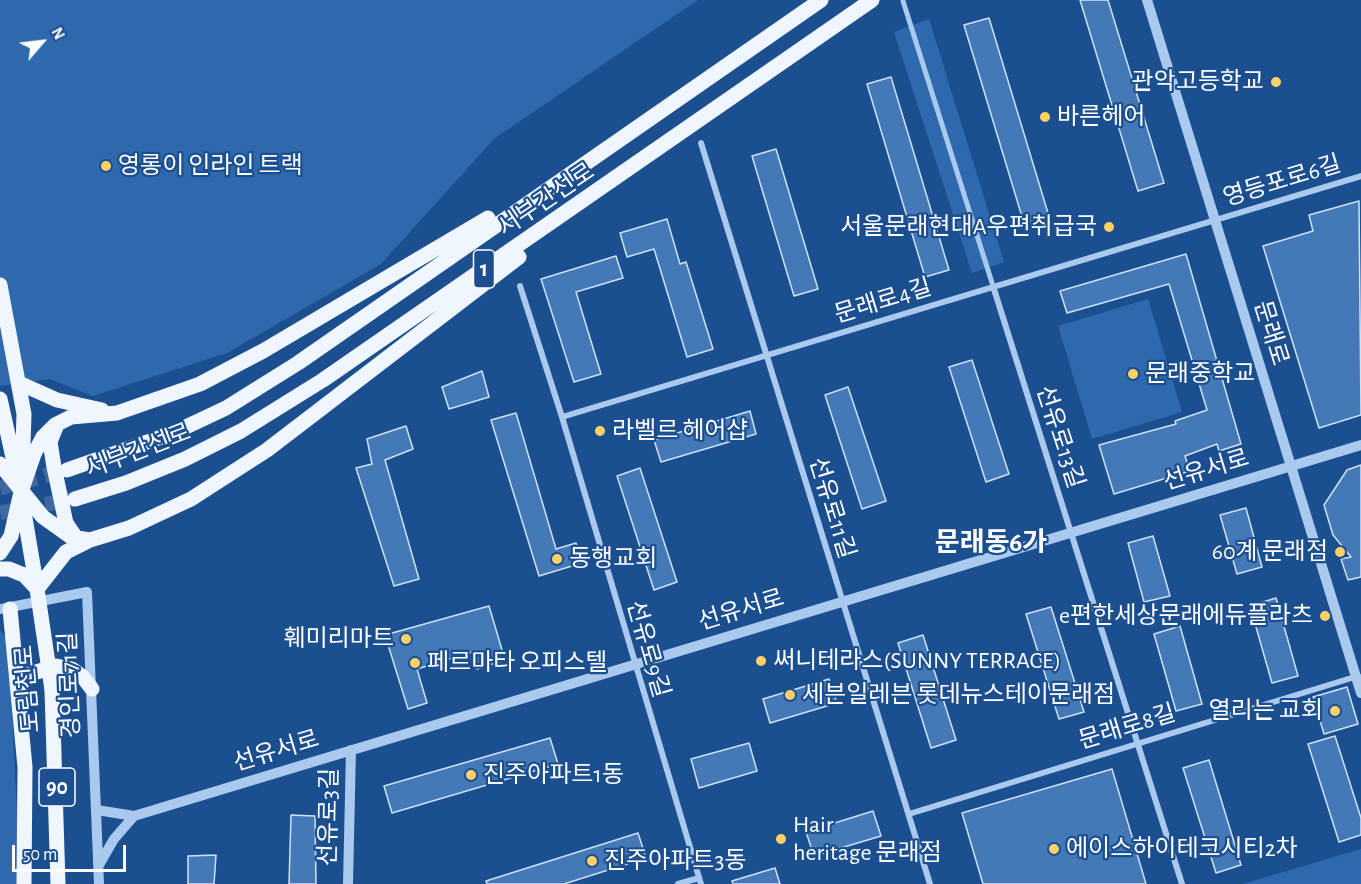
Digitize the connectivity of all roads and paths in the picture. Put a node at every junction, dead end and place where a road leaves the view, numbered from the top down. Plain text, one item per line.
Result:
1 (820, 0) edge
2 (872, 0) edge
3 (1147, 0) edge
4 (903, 1) edge
5 (700, 143) dead end
6 (587, 160) junction
7 (1361, 176) edge
8 (605, 187) junction
9 (1214, 220) junction
10 (0, 285) edge
11 (520, 286) dead end
12 (993, 286) junction
13 (766, 355) junction
14 (19, 383) junction
15 (0, 399) edge
16 (117, 413) junction
17 (562, 417) junction
18 (62, 421) junction
19 (1361, 445) edge
20 (0, 464) edge
21 (1290, 466) junction
22 (68, 470) tunnel mouth
23 (21, 492) junction
24 (75, 499) tunnel mouth
25 (1071, 533) junction
26 (83, 539) junction
27 (0, 553) edge
28 (0, 569) edge
29 (37, 589) junction
30 (843, 602) junction
31 (5, 609) edge
32 (634, 665) junction
33 (1359, 676) edge
34 (92, 689) junction
35 (19, 690) junction
36 (1361, 693) edge
37 (1137, 742) junction
38 (351, 750) junction
39 (97, 810) junction
40 (909, 814) junction
41 (134, 816) junction
42 (99, 866) junction
43 (700, 881) edge
44 (24, 884) edge
45 (58, 884) edge
46 (99, 884) edge
47 (348, 884) edge
48 (678, 884) edge
49 (930, 884) edge
50 (1182, 884) edge

1 - 6 main road, 서부간선로 / 1
2 - 8 main road, 서부간선로 / 1
3 - 9 street, 문래로
4 - 12 street, 선유로13길
5 - 13 street, 선유로11길
6 - 16 main road, 1
6 - 22 main road, 서부간선로 / 1
7 - 9 street, 영등포로6길
8 - 24 main road, 서부간선로 / 1
8 - 26 main road, 1
9 - 12 street, 문래로4길
9 - 21 street, 문래로
10 - 14 main road, 도림천로 / 90
11 - 17 street, 선유로9길
12 - 13 street, 문래로4길
12 - 25 street, 선유로13길
13 - 17 street, 문래로4길
13 - 30 street, 선유로11길
14 - 16 main road
14 - 23 main road, 도림천로 / 90
15 - 23 main road, 도림천로 / 90
16 - 18 main road, 1
17 - 32 street, 선유로9길
18 - 23 main road
18 - 26 main road
19 - 21 street, 선유서로
20 - 23 main road
21 - 25 street, 선유서로
21 - 33 street, 문래로
23 - 26 main road
23 - 27 main road
23 - 29 main road, 도림천로 / 90
25 - 30 street, 선유서로
25 - 37 street, 선유로13길
26 - 29 main road, 1
28 - 29 main road
29 - 45 main road, 도림천로 / 90, bridge
30 - 32 street, 선유서로
30 - 40 street, 선유로11길
31 - 34 street, 경인로71길
31 - 35 main road
32 - 38 street, 선유서로
32 - 43 street, 선유로9길
33 - 36 street, 문래로
33 - 37 street, 문래로8길
34 - 35 main road
34 - 39 street, 경인로71길
35 - 44 main road
37 - 40 street, 문래로8길
37 - 50 street, 선유로13길
38 - 41 street, 선유서로
38 - 47 street, 선유로3길
39 - 41 street, 선유서로
39 - 42 street, 경인로71길
40 - 49 street, 선유로11길
41 - 42 street
42 - 46 street, 경인로71길
43 - 48 street

